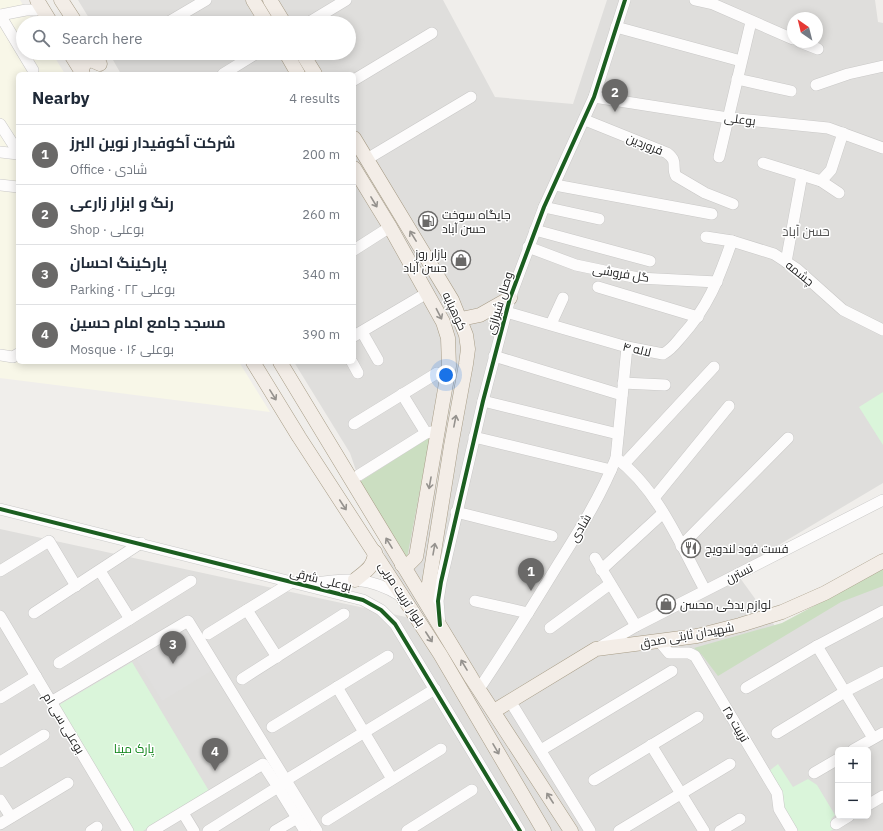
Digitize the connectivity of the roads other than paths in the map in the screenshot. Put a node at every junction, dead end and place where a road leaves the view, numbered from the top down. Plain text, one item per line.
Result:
1 (61, 0) edge
2 (206, 0) edge
3 (253, 0) edge
4 (270, 0) edge
5 (346, 0) edge
6 (625, 0) edge
7 (694, 0) edge
8 (40, 5) edge
9 (0, 15) edge
10 (47, 16) edge
11 (71, 16) edge
12 (179, 16) edge
13 (263, 16) edge
14 (280, 16) edge
15 (320, 16) edge
16 (751, 22) junction
17 (616, 27) junction
18 (432, 33) dead end
19 (787, 37) edge
20 (16, 42) edge
21 (27, 60) edge
22 (75, 60) edge
23 (91, 60) edge
24 (246, 60) edge
25 (290, 60) edge
26 (306, 60) edge
27 (742, 62) junction
28 (883, 66) edge
29 (33, 70) dead end
30 (82, 72) edge
31 (83, 72) edge
32 (226, 72) edge
33 (297, 72) edge
34 (314, 72) edge
35 (356, 79) edge
36 (737, 79) junction
37 (816, 85) dead end
38 (791, 91) dead end
39 (471, 97) dead end
40 (594, 97) junction
41 (728, 118) junction
42 (585, 120) junction
43 (0, 124) edge
44 (843, 133) junction
45 (356, 141) edge
46 (883, 148) edge
47 (16, 150) edge
48 (0, 152) edge
49 (16, 153) edge
50 (719, 157) dead end
51 (367, 159) junction
52 (763, 162) dead end
53 (356, 166) edge
54 (356, 170) edge
55 (802, 175) junction
56 (821, 181) junction
57 (0, 185) edge
58 (555, 185) junction
59 (16, 187) edge
60 (839, 194) dead end
61 (733, 204) dead end
62 (544, 207) junction
63 (712, 214) dead end
64 (599, 219) dead end
65 (390, 227) junction
66 (536, 230) junction
67 (706, 237) dead end
68 (732, 241) junction
69 (528, 247) junction
70 (356, 249) edge
71 (650, 261) dead end
72 (786, 262) junction
73 (717, 282) junction
74 (598, 287) dead end
75 (427, 293) junction
76 (562, 298) dead end
77 (508, 305) junction
78 (698, 317) junction
79 (461, 319) junction
80 (551, 324) junction
81 (883, 330) edge
82 (358, 334) edge
83 (627, 347) junction
84 (0, 355) edge
85 (16, 355) edge
86 (494, 356) junction
87 (378, 360) dead end
88 (254, 364) edge
89 (281, 364) edge
90 (353, 364) edge
91 (714, 367) dead end
92 (358, 373) dead end
93 (437, 373) dead end
94 (623, 383) junction
95 (665, 385) dead end
96 (402, 394) junction
97 (622, 395) junction
98 (483, 401) junction
99 (729, 406) dead end
100 (317, 424) junction
101 (354, 424) dead end
102 (432, 432) junction
103 (618, 434) junction
104 (299, 437) junction
105 (474, 437) junction
106 (788, 438) dead end
107 (451, 446) junction
108 (435, 452) junction
109 (449, 461) junction
110 (620, 461) junction
111 (611, 470) junction
112 (359, 475) dead end
113 (654, 498) junction
114 (883, 500) edge
115 (0, 509) edge
116 (456, 512) junction
117 (663, 513) junction
118 (552, 536) dead end
119 (141, 543) junction
120 (681, 546) junction
121 (375, 552) junction
122 (416, 557) junction
123 (595, 558) dead end
124 (883, 561) edge
125 (402, 565) junction
126 (602, 570) junction
127 (0, 571) edge
128 (100, 571) junction
129 (430, 575) junction
130 (355, 580) junction
131 (191, 581) dead end
132 (292, 582) junction
133 (306, 584) junction
134 (610, 584) junction
135 (76, 586) junction
136 (706, 590) junction
137 (404, 597) junction
138 (475, 601) dead end
139 (426, 602) junction
140 (247, 610) junction
141 (883, 611) edge
142 (34, 613) dead end
143 (528, 613) junction
144 (344, 614) dead end
145 (0, 616) edge
146 (130, 619) junction
147 (440, 625) junction
148 (636, 626) junction
149 (550, 628) dead end
150 (208, 634) dead end
151 (659, 641) junction
152 (817, 646) junction
153 (596, 649) junction
154 (388, 656) dead end
155 (277, 657) junction
156 (59, 663) dead end
157 (672, 672) dead end
158 (883, 672) edge
159 (36, 676) junction
160 (242, 679) dead end
161 (337, 687) junction
162 (746, 688) dead end
163 (435, 689) junction
164 (479, 689) junction
165 (846, 691) junction
166 (0, 698) edge
167 (510, 701) junction
168 (51, 702) junction
169 (494, 711) junction
170 (698, 717) dead end
171 (272, 727) dead end
172 (364, 732) junction
173 (778, 733) dead end
174 (44, 735) dead end
175 (878, 736) edge
176 (651, 745) junction
177 (858, 747) edge
178 (441, 749) dead end
179 (541, 750) junction
180 (835, 761) edge
181 (0, 762) edge
182 (730, 764) dead end
183 (814, 773) dead end
184 (392, 779) junction
185 (594, 780) dead end
186 (68, 783) dead end
187 (282, 783) junction
188 (472, 790) dead end
189 (681, 793) junction
190 (883, 796) edge
191 (0, 800) edge
192 (871, 803) edge
193 (183, 814) junction
194 (11, 817) junction
195 (297, 818) junction
196 (740, 819) dead end
197 (844, 819) edge
198 (328, 820) dead end
199 (0, 824) edge
200 (836, 824) dead end
201 (423, 827) edge
202 (568, 828) edge
203 (516, 830) edge
204 (128, 831) edge
205 (152, 831) edge
206 (194, 831) edge
207 (208, 831) edge
208 (275, 831) edge
209 (305, 831) edge
210 (317, 831) edge
211 (407, 831) edge
212 (544, 831) edge
213 (590, 831) edge
214 (618, 831) edge
215 (704, 831) edge
216 (720, 831) edge
217 (792, 831) edge

1 - 11 main road
2 - 12 street
3 - 13 main road
4 - 14 main road
5 - 15 street
6 - 17 street, وصال شیرازی
7 - 16 street
8 - 9 street
8 - 10 main road
9 - 20 street
16 - 19 street
16 - 27 street
17 - 27 street
17 - 40 street, وصال شیرازی
18 - 35 street
21 - 29 street
22 - 30 main road
23 - 31 main road
24 - 32 street
25 - 33 main road
26 - 34 main road
27 - 36 street
28 - 37 street
36 - 38 street
36 - 41 street
39 - 51 street
40 - 41 street, بوعلی
40 - 42 street, وصال شیرازی
41 - 44 street, بوعلی
41 - 50 street
42 - 58 street, وصال شیرازی
42 - 61 street, فروردین
43 - 47 street
44 - 46 street, بوعلی
44 - 56 street
45 - 51 main road, کوهپایه
48 - 49 street
51 - 53 main road
79 -> 51 main road, کوهپایه
52 - 55 street
54 -> 65 main road, کوهپایه
55 - 56 street
55 - 72 street
56 - 60 street
57 - 59 street
58 - 62 street, وصال شیرازی
58 - 63 street
62 - 64 street
62 - 66 street, وصال شیرازی
65 - 70 street
65 - 75 main road, کوهپایه
66 - 69 street, وصال شیرازی
66 - 71 street
67 - 68 street, چشمه
68 - 72 street, چشمه
68 - 73 street, لاله ۴
69 - 73 street, گل فروشی
69 - 77 street, وصال شیرازی
72 - 81 street, چشمه
73 - 78 street, لاله ۴
74 - 78 street
75 - 82 street
75 -> 102 main road, کوهپایه
76 - 80 street
77 - 79 main road
77 - 80 street, لاله ۴
77 - 86 street, وصال شیرازی
78 - 83 street, لاله ۴
107 -> 79 main road, کوهپایه
80 - 83 street, لاله ۴
82 - 87 street
83 - 94 street, شادی
84 - 85 street
86 - 97 street
86 - 98 street, وصال شیرازی
88 -> 104 main road, بلوار تربیت مربی
89 - 100 main road, بلوار تربیت مربی
90 - 92 street
91 - 110 street
93 - 96 street
94 - 95 street
94 - 97 street, شادی
96 - 101 street
96 - 102 street
97 - 103 street, شادی
98 - 103 street
98 - 105 street, وصال شیرازی
99 - 113 street
100 - 104 main road
125 -> 100 main road, بلوار تربیت مربی
102 - 108 main road, کوهپایه
102 - 112 street
103 - 110 street, شادی
104 -> 121 main road, بلوار تربیت مربی
105 - 111 street
105 - 116 street, وصال شیرازی
106 - 120 street
107 - 108 main road
107 - 109 main road, کوهپایه
108 - 109 main road
108 -> 122 main road, کوهپایه
129 -> 109 main road, کوهپایه
110 - 111 street, شادی
110 - 113 street
111 - 143 street, شادی
113 - 117 street
114 - 136 street, نسترن
115 - 119 street, بوعلی شرقی
116 - 118 street
116 - 147 street, وصال شیرازی
117 - 120 street
117 - 126 street
119 - 128 street
119 - 132 street, بوعلی شرقی
120 - 136 street
121 - 130 main road
121 - 137 main road, بلوار تربیت مربی
122 - 125 main road
122 - 129 main road, کوهپایه
123 - 126 street
124 - 151 main road, شهیدان ثابتی صدق
125 - 139 main road, بلوار تربیت مربی
126 - 134 street
127 - 135 street
128 - 135 street
128 - 146 street
129 - 139 main road, کوهپایه
130 - 133 street
130 - 137 street
131 - 146 street
132 - 133 street, بوعلی شرقی
132 - 140 street
133 - 163 street, بوعلی شرقی
134 - 148 street
134 - 149 street
135 - 142 street
136 - 148 street, نسترن
137 -> 212 main road, بلوار تربیت مربی
138 - 143 street
139 - 147 main road, بلوار تربیت مربی
140 - 150 street
140 - 155 street
141 - 152 street
143 - 164 street, شادی
144 - 155 street
145 - 159 street, بوعلی سی ام
146 - 156 street
164 -> 147 main road, بلوار تربیت مربی
148 - 153 street, نسترن
151 - 153 main road, شهیدان ثابتی صدق
151 - 217 street, تربیت ۲۵
152 - 162 street
152 - 165 street
153 - 167 main road, شهیدان ثابتی صدق
154 - 161 street
155 - 160 street
157 - 179 street
158 - 165 street
159 - 166 street
159 - 168 street, بوعلی سی ام
161 - 171 street
161 - 172 street
163 - 172 street
163 - 203 street, بوعلی شرقی
164 - 169 main road, بلوار تربیت مربی
165 - 173 street
165 - 175 street
167 - 169 main road, شهیدان ثابتی صدق
167 - 179 street
168 - 187 street
168 - 204 street, بوعلی سی ام
202 -> 169 main road, بلوار تربیت مربی
170 - 176 street
172 - 184 street
172 - 187 street
174 - 181 street
175 - 177 street
176 - 185 street
176 - 189 street
178 - 184 street
179 - 213 street
180 - 183 street
182 - 189 street
184 - 198 street
186 - 194 street
187 - 193 street
187 - 195 street
187 - 207 street
187 - 210 street
188 - 201 street
189 - 214 street
189 - 215 street
190 - 192 street
191 - 194 street
193 - 205 street
193 - 206 street
194 - 199 street
195 - 208 street
195 - 209 street
196 - 216 street
197 - 200 street
201 - 211 street

